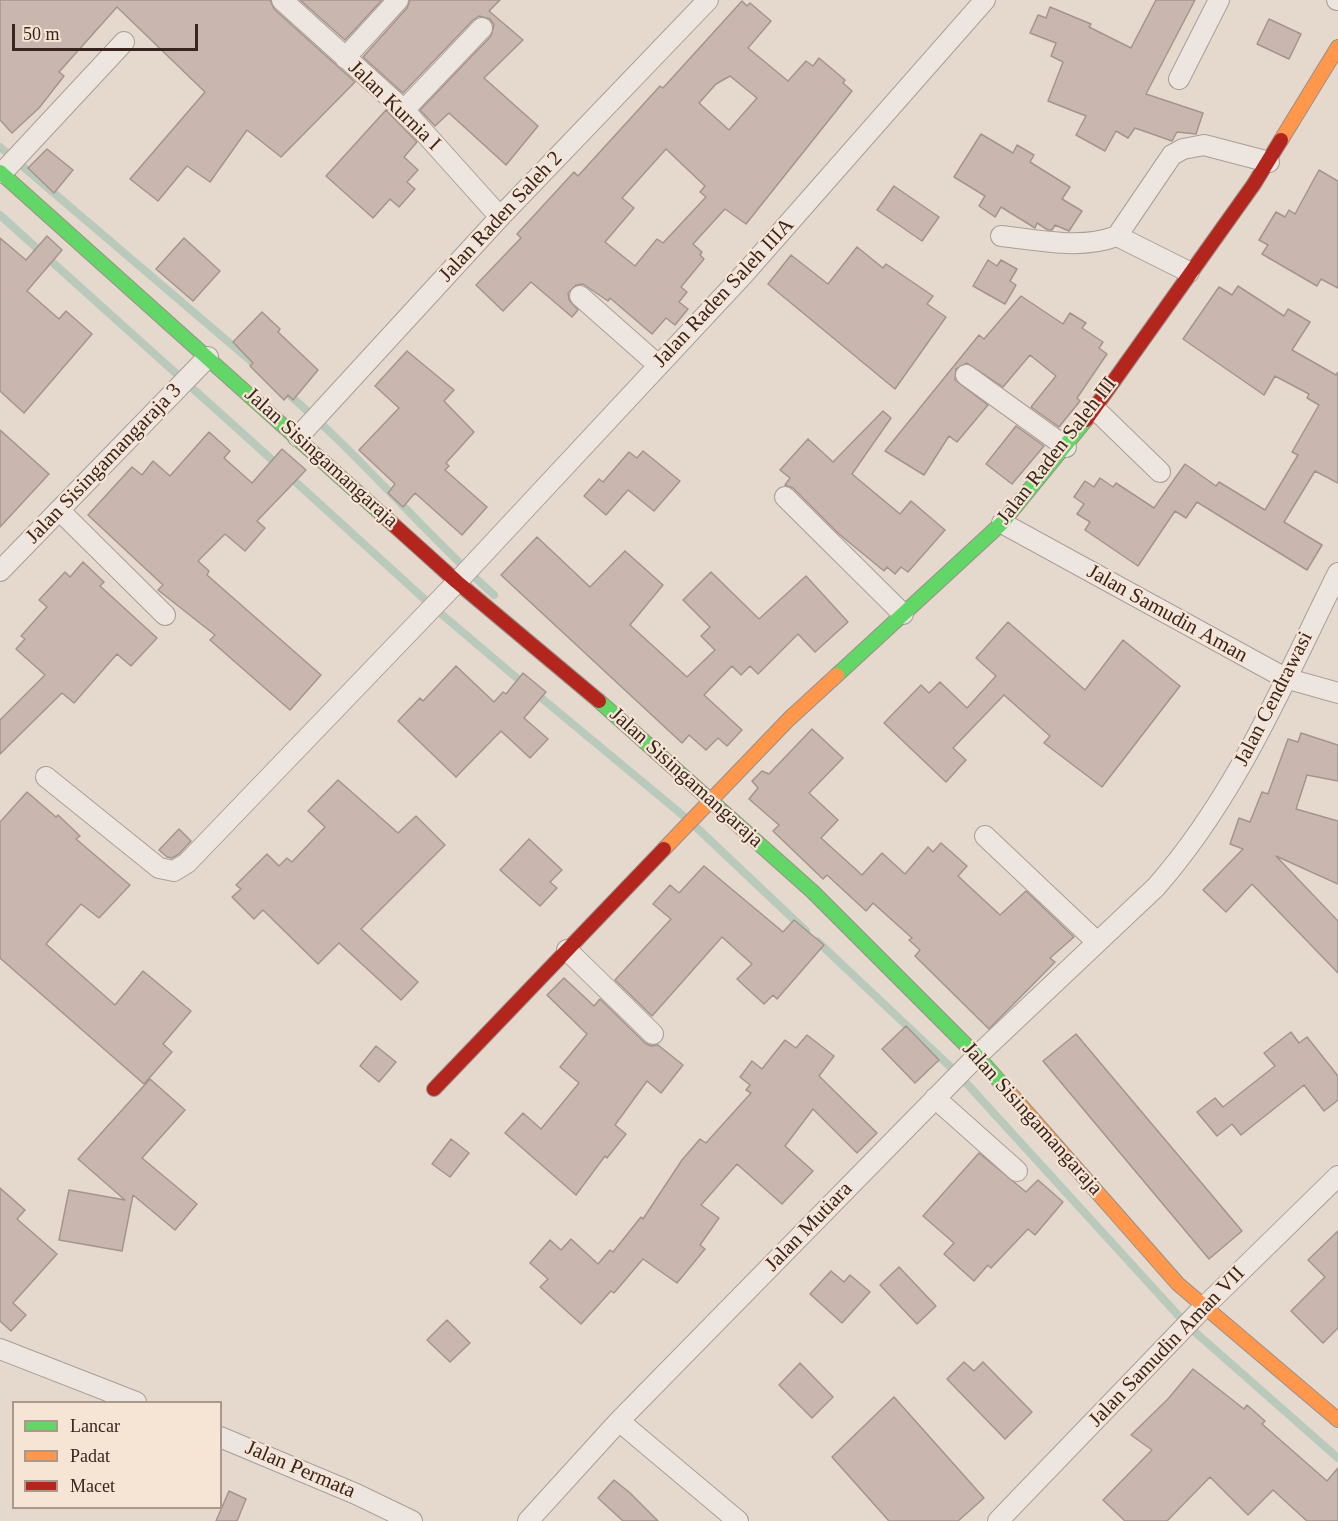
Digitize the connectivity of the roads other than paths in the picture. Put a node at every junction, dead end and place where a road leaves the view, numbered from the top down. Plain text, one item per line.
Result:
1 (282, 0) edge
2 (398, 0) edge
3 (708, 0) edge
4 (985, 0) edge
5 (1219, 0) edge
6 (482, 28) dead end
7 (124, 42) dead end
8 (1338, 48) edge
9 (345, 58) junction
10 (1179, 79) dead end
11 (404, 110) junction
12 (1269, 162) junction
13 (1, 172) edge
14 (500, 217) junction
15 (1001, 236) dead end
16 (1117, 236) junction
17 (1190, 272) junction
18 (580, 296) dead end
19 (208, 357) junction
20 (658, 365) junction
21 (966, 375) dead end
22 (1095, 409) junction
23 (298, 437) junction
24 (1066, 447) junction
25 (1160, 472) dead end
26 (785, 497) dead end
27 (59, 510) junction
28 (1002, 523) junction
29 (1, 569) edge
30 (1338, 573) edge
31 (457, 582) junction
32 (903, 614) junction
33 (165, 615) dead end
34 (1285, 678) junction
35 (1338, 693) edge
36 (46, 777) dead end
37 (712, 799) junction
38 (985, 836) dead end
39 (1097, 942) junction
40 (567, 950) junction
41 (653, 1034) dead end
42 (976, 1056) junction
43 (434, 1089) dead end
44 (935, 1098) junction
45 (1017, 1171) dead end
46 (1338, 1176) edge
47 (1203, 1308) junction
48 (0, 1349) edge
49 (133, 1401) edge
50 (1338, 1420) edge
51 (619, 1421) junction
52 (222, 1438) edge
53 (412, 1521) edge
54 (528, 1521) edge
55 (738, 1521) edge
56 (998, 1521) edge

1 - 9 street, Jalan Kurnia I
2 - 9 street
3 - 14 street, Jalan Raden Saleh 2
4 - 20 street, Jalan Raden Saleh IIIA
5 - 10 street
6 - 11 street
7 - 13 street
8 - 12 street, Jalan Raden Saleh III
9 - 11 street, Jalan Kurnia I
11 - 14 street, Jalan Kurnia I
12 - 16 street
12 - 17 street, Jalan Raden Saleh III
13 - 19 street, Jalan Sisingamangaraja
14 - 23 street, Jalan Raden Saleh 2
15 - 16 street
16 - 17 street
17 - 22 street, Jalan Raden Saleh III
18 - 20 street
19 - 23 street, Jalan Sisingamangaraja
19 - 27 street, Jalan Sisingamangaraja 3
20 - 31 street, Jalan Raden Saleh IIIA
21 - 24 street
22 - 24 street, Jalan Raden Saleh III
22 - 25 street
23 - 31 street, Jalan Sisingamangaraja
24 - 28 street, Jalan Raden Saleh III
26 - 32 street
27 - 29 street, Jalan Sisingamangaraja 3
27 - 33 street
28 - 32 street, Jalan Raden Saleh III
28 - 34 street, Jalan Samudin Aman
30 - 34 street, Jalan Cendrawasi
31 - 36 street, Jalan Raden Saleh IIIA
31 - 37 street, Jalan Sisingamangaraja
32 - 37 street, Jalan Raden Saleh III
34 - 35 street, Jalan Samudin Aman
34 - 39 street, Jalan Cendrawasi
37 - 40 street, Jalan Raden Saleh III
37 - 42 street, Jalan Sisingamangaraja
38 - 39 street
39 - 42 street, Jalan Mutiara
40 - 41 street
40 - 43 street, Jalan Raden Saleh III
42 - 44 street, Jalan Mutiara
42 - 47 street, Jalan Sisingamangaraja
44 - 45 street
44 - 51 street, Jalan Mutiara
46 - 47 street, Jalan Samudin Aman VII
47 - 50 street, Jalan Sisingamangaraja
47 - 56 street, Jalan Samudin Aman VII
48 - 49 street
51 - 54 street, Jalan Mutiara
51 - 55 street
52 - 53 street, Jalan Permata

